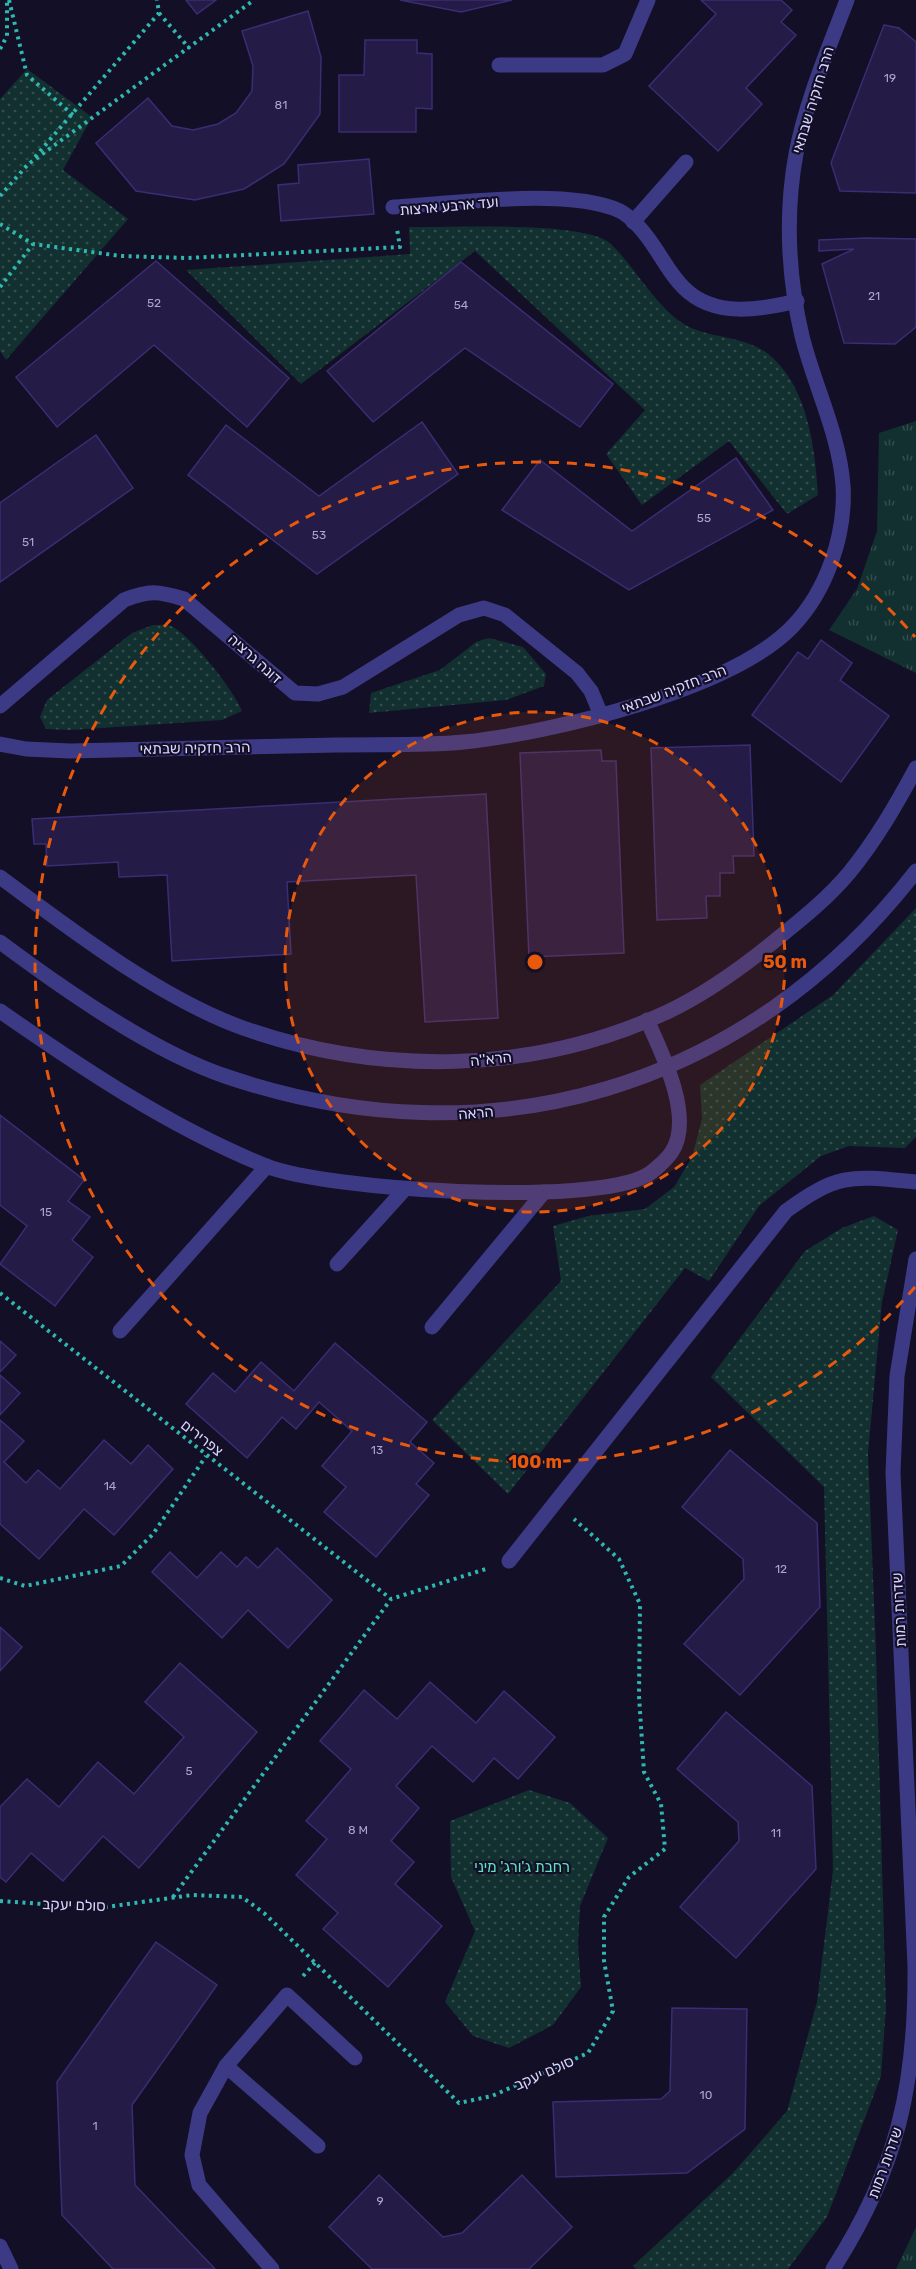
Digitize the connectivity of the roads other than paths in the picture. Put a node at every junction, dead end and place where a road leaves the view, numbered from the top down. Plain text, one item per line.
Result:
1 (648, 0) edge
2 (847, 0) edge
3 (499, 65) dead end
4 (686, 162) dead end
5 (393, 207) road end
6 (633, 222) junction
7 (796, 301) junction
8 (0, 706) edge
9 (601, 715) junction
10 (0, 744) edge
11 (916, 768) edge
12 (916, 871) edge
13 (0, 877) edge
14 (0, 942) edge
15 (0, 1011) edge
16 (647, 1020) junction
17 (668, 1067) junction
18 (267, 1166) junction
19 (916, 1182) edge
20 (405, 1189) junction
21 (544, 1192) junction
22 (916, 1259) edge
23 (338, 1264) dead end
24 (432, 1327) dead end
25 (120, 1331) dead end
26 (509, 1562) road end
27 (355, 2058) dead end
28 (226, 2066) junction
29 (318, 2146) dead end
30 (0, 2246) edge
31 (11, 2269) edge
32 (272, 2269) edge
33 (833, 2269) edge

1 - 3 street
2 - 7 street, הרב חזקיה שבתאי
4 - 6 street
5 - 6 street, ועד ארבע ארצות
6 - 7 street, ועד ארבע ארצות
7 - 9 street, הרב חזקיה שבתאי
8 - 9 street, דונה גרציה
9 - 10 street, הרב חזקיה שבתאי
11 - 16 street, הרא''ה
12 - 17 street, הראה
13 - 16 street, הרא''ה
14 - 17 street, הראה
15 - 18 street
16 - 17 street
17 - 21 street
18 - 20 street
18 - 25 street
19 - 26 street
20 - 21 street
20 - 23 street
21 - 24 street
22 - 33 street, שדרות רמות
27 - 28 street
28 - 29 street
28 - 32 street
30 - 31 street

